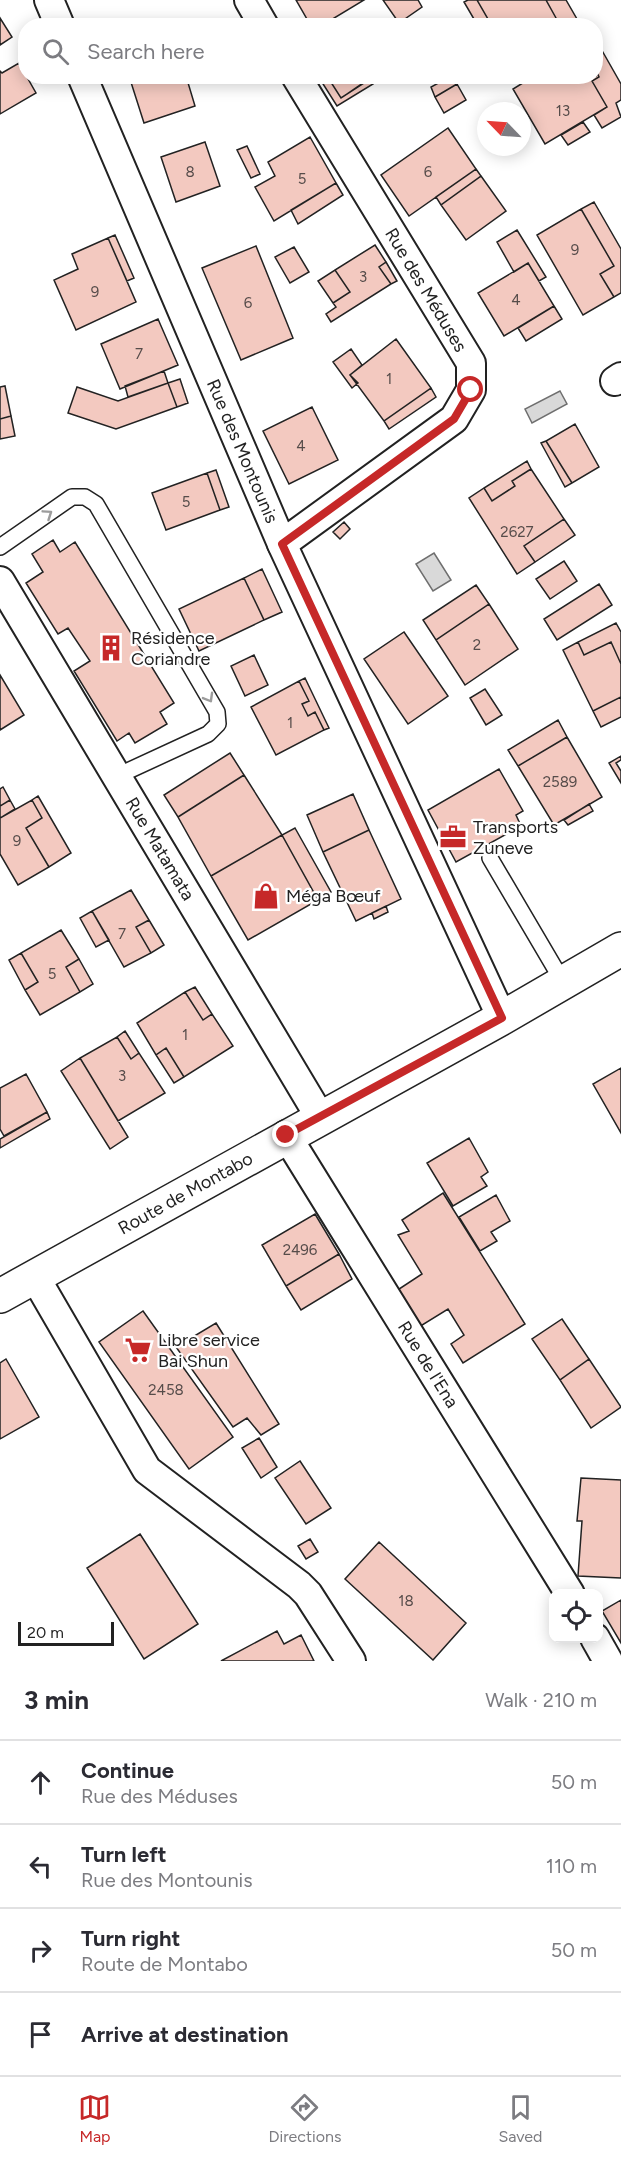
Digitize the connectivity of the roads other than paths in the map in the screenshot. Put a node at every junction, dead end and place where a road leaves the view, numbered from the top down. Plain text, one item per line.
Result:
1 (49, 0) edge
2 (249, 0) edge
3 (57, 18) edge
4 (259, 18) edge
5 (85, 84) edge
6 (301, 84) edge
7 (282, 544) junction
8 (0, 547) edge
9 (0, 581) edge
10 (117, 776) junction
11 (490, 858) dead end
12 (621, 949) edge
13 (563, 982) junction
14 (502, 1018) junction
15 (320, 1117) junction
16 (286, 1135) junction
17 (34, 1277) junction
18 (0, 1296) edge
19 (568, 1589) edge
20 (598, 1643) edge
21 (351, 1661) edge
22 (608, 1661) edge

1 - 3 street
2 - 4 street
5 - 7 street, Rue des Montounis
6 - 7 street, Rue des Méduses
7 - 14 street, Rue des Montounis
8 -> 10 lane
9 - 10 street, Rue Matamata
10 - 15 street, Rue Matamata
11 - 13 lane
12 - 13 main road, Route de Montabo
13 - 14 main road, Route de Montabo
14 - 15 main road, Route de Montabo
15 - 16 main road, Route de Montabo
16 - 17 main road, Route de Montabo
16 - 19 street, Rue de l'Ena
17 - 18 main road, Route de Montabo
17 - 21 street
20 - 22 street

